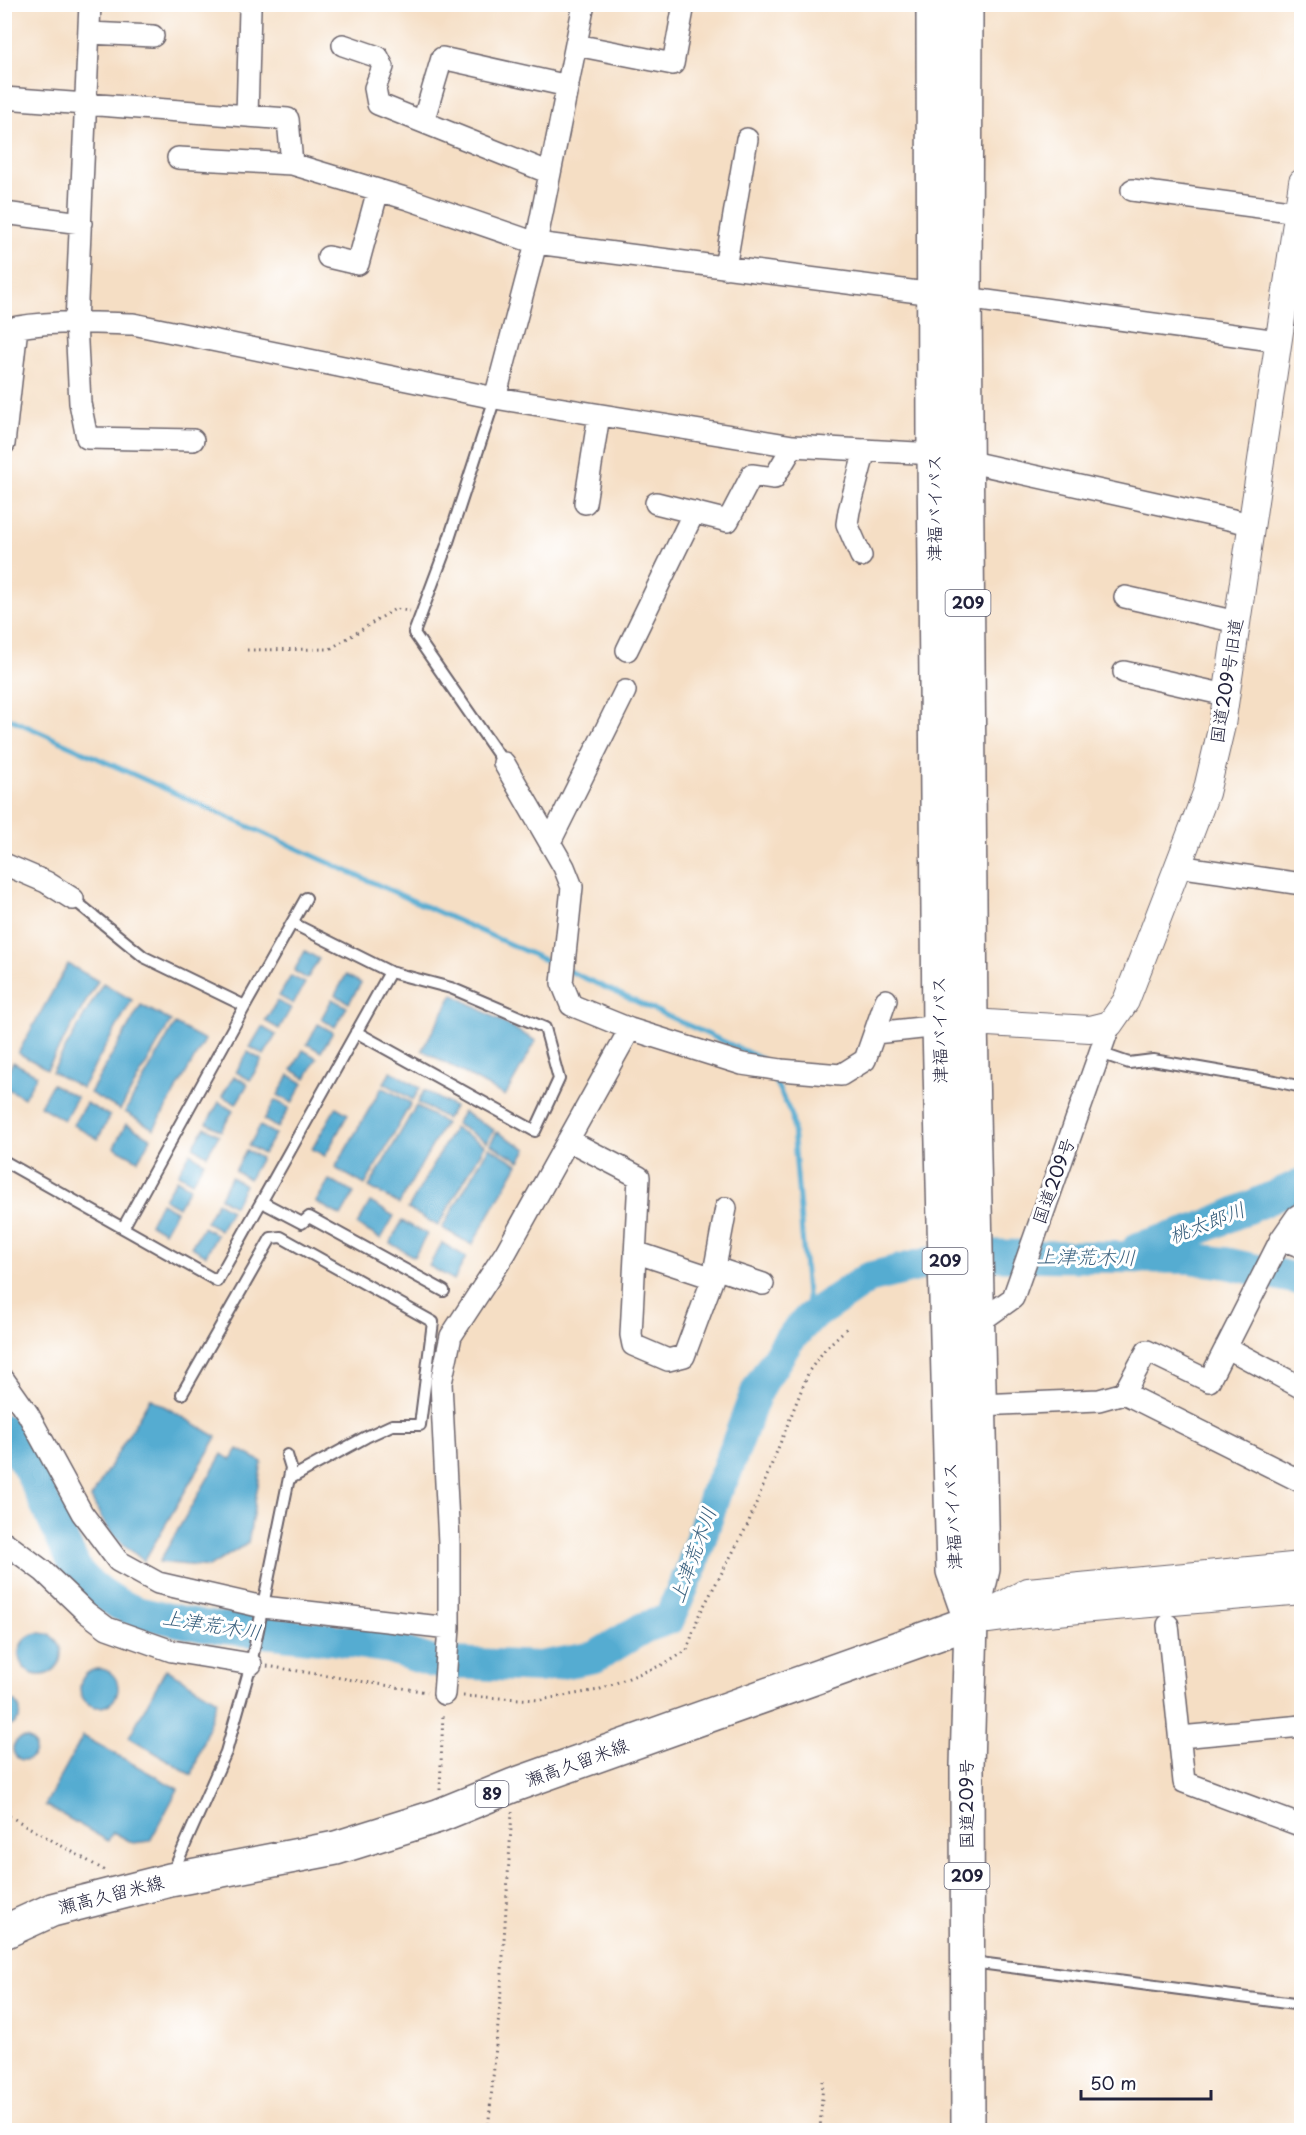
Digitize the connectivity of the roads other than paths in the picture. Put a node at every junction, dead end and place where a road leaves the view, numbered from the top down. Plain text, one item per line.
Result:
1 (90, 4) edge
2 (584, 4) edge
3 (684, 4) edge
4 (933, 4) edge
5 (966, 4) edge
6 (250, 9) dead end
7 (89, 33) junction
8 (153, 36) dead end
9 (343, 45) dead end
10 (576, 45) junction
11 (568, 86) junction
12 (4, 98) edge
13 (86, 104) junction
14 (247, 116) junction
15 (423, 122) junction
16 (747, 139) dead end
17 (178, 158) dead end
18 (292, 164) junction
19 (550, 172) junction
20 (1302, 182) edge
21 (378, 190) junction
22 (1132, 190) dead end
23 (1297, 212) junction
24 (4, 213) edge
25 (81, 222) junction
26 (536, 243) junction
27 (328, 257) dead end
28 (725, 268) junction
29 (1294, 281) edge
30 (949, 296) junction
31 (76, 323) junction
32 (11, 328) edge
33 (1279, 341) junction
34 (495, 398) junction
35 (599, 415) junction
36 (5, 437) edge
37 (193, 440) dead end
38 (4, 444) edge
39 (793, 446) junction
40 (865, 450) junction
41 (934, 454) junction
42 (967, 460) junction
43 (585, 503) dead end
44 (656, 503) dead end
45 (694, 512) junction
46 (1251, 524) junction
47 (861, 556) dead end
48 (1125, 597) dead end
49 (1237, 622) junction
50 (627, 650) dead end
51 (1124, 672) dead end
52 (625, 691) dead end
53 (1226, 694) junction
54 (504, 763) joint
55 (550, 842) junction
56 (4, 864) edge
57 (1177, 866) junction
58 (1302, 884) edge
59 (306, 898) dead end
60 (73, 899) joint
61 (292, 923) junction
62 (390, 972) junction
63 (886, 1000) dead end
64 (245, 1006) junction
65 (971, 1022) junction
66 (1110, 1024) junction
67 (939, 1027) junction
68 (630, 1029) junction
69 (356, 1032) junction
70 (875, 1033) junction
71 (1100, 1053) junction
72 (1302, 1087) edge
73 (568, 1140) junction
74 (4, 1161) edge
75 (262, 1202) junction
76 (726, 1208) dead end
77 (1302, 1213) edge
78 (123, 1228) junction
79 (1281, 1239) junction
80 (1302, 1247) edge
81 (635, 1252) junction
82 (714, 1273) junction
83 (764, 1284) dead end
84 (444, 1291) dead end
85 (963, 1324) junction
86 (1226, 1347) junction
87 (4, 1380) edge
88 (1302, 1388) edge
89 (1124, 1393) junction
90 (182, 1395) dead end
91 (980, 1405) junction
92 (287, 1455) dead end
93 (289, 1479) junction
94 (1302, 1482) edge
95 (4, 1542) edge
96 (1302, 1565) edge
97 (1302, 1591) edge
98 (263, 1607) junction
99 (971, 1622) junction
100 (1168, 1625) dead end
101 (449, 1628) junction
102 (251, 1664) junction
103 (444, 1694) road end
104 (1302, 1726) edge
105 (1180, 1737) junction
106 (1302, 1826) edge
107 (170, 1880) junction
108 (4, 1932) edge
109 (967, 1962) junction
110 (1302, 2005) edge
111 (968, 2130) edge

1 - 7 street
2 - 10 street
3 - 10 street
4 - 30 main road, 津福バイパス / 209
5 - 30 main road, 津福バイパス / 209
6 - 14 street
7 - 8 street
7 - 13 street
9 - 15 street
10 - 11 street
11 - 15 street
11 - 19 street
12 - 13 street
13 - 14 street
13 - 25 street
14 - 18 street
15 - 19 street
16 - 28 street
17 - 18 street
18 - 21 street
19 - 26 street
20 - 23 street, 国道209号旧道
21 - 26 street
21 - 27 street
22 - 23 street
23 - 29 street, 国道209号旧道
24 - 25 street
25 - 31 street
26 - 28 street
26 - 34 street
28 - 30 street
29 - 33 street, 国道209号旧道
30 - 33 street
30 - 41 main road, 津福バイパス / 209
30 - 42 main road, 津福バイパス / 209
31 - 32 street
31 - 34 street
31 - 37 street
32 - 36 street
33 - 46 street, 国道209号旧道
34 - 35 street
34 - 54 lane
35 - 39 street
35 - 43 street
36 - 38 street
39 - 40 street
39 - 45 street
40 - 41 street
40 - 47 street
41 - 42 street
41 - 67 main road, 津福バイパス / 209
42 - 46 street
42 - 65 main road, 津福バイパス / 209
44 - 45 street
45 - 50 street
46 - 49 street, 国道209号旧道
48 - 49 street
49 - 53 street, 国道209号旧道
51 - 53 street
52 - 55 street
53 - 57 street, 国道209号旧道
54 - 55 street
55 - 68 street
56 - 60 street
57 - 58 street
57 - 66 street, 国道209号旧道
59 - 61 lane
60 - 64 lane
61 - 62 lane
61 - 64 lane
62 - 69 lane
62 - 69 lane
63 - 70 street
64 - 78 lane
65 - 66 street
65 - 67 street
65 - 85 main road, 津福バイパス / 209
66 - 71 street, 国道209号
67 - 70 street
67 - 85 main road, 津福バイパス / 209
68 - 70 street
68 - 73 street
69 - 75 lane
71 - 72 lane
71 - 85 street, 国道209号
73 - 81 street
73 - 101 street
74 - 78 lane
75 - 78 lane
75 - 84 lane
76 - 82 street
77 - 79 street
79 - 80 street
79 - 86 street
81 - 82 street
81 - 82 street
82 - 83 street
85 - 91 main road, 津福バイパス / 209
85 - 99 main road, 津福バイパス / 209
86 - 88 street
86 - 89 street
87 - 98 street
89 - 91 street
89 - 94 street
90 - 93 lane
91 - 99 main road, 津福バイパス / 209
92 - 93 lane
93 - 98 lane
95 - 102 street
96 - 99 street
97 - 99 street
98 - 101 street
98 - 102 lane
99 - 107 main road, 瀬高久留米線 / 89
99 - 109 main road, 国道209号 / 209
100 - 105 street
101 - 103 street
102 - 107 lane
104 - 105 street
105 - 106 street
107 - 108 main road, 瀬高久留米線 / 89
109 - 110 lane
109 - 111 main road, 国道209号 / 209

